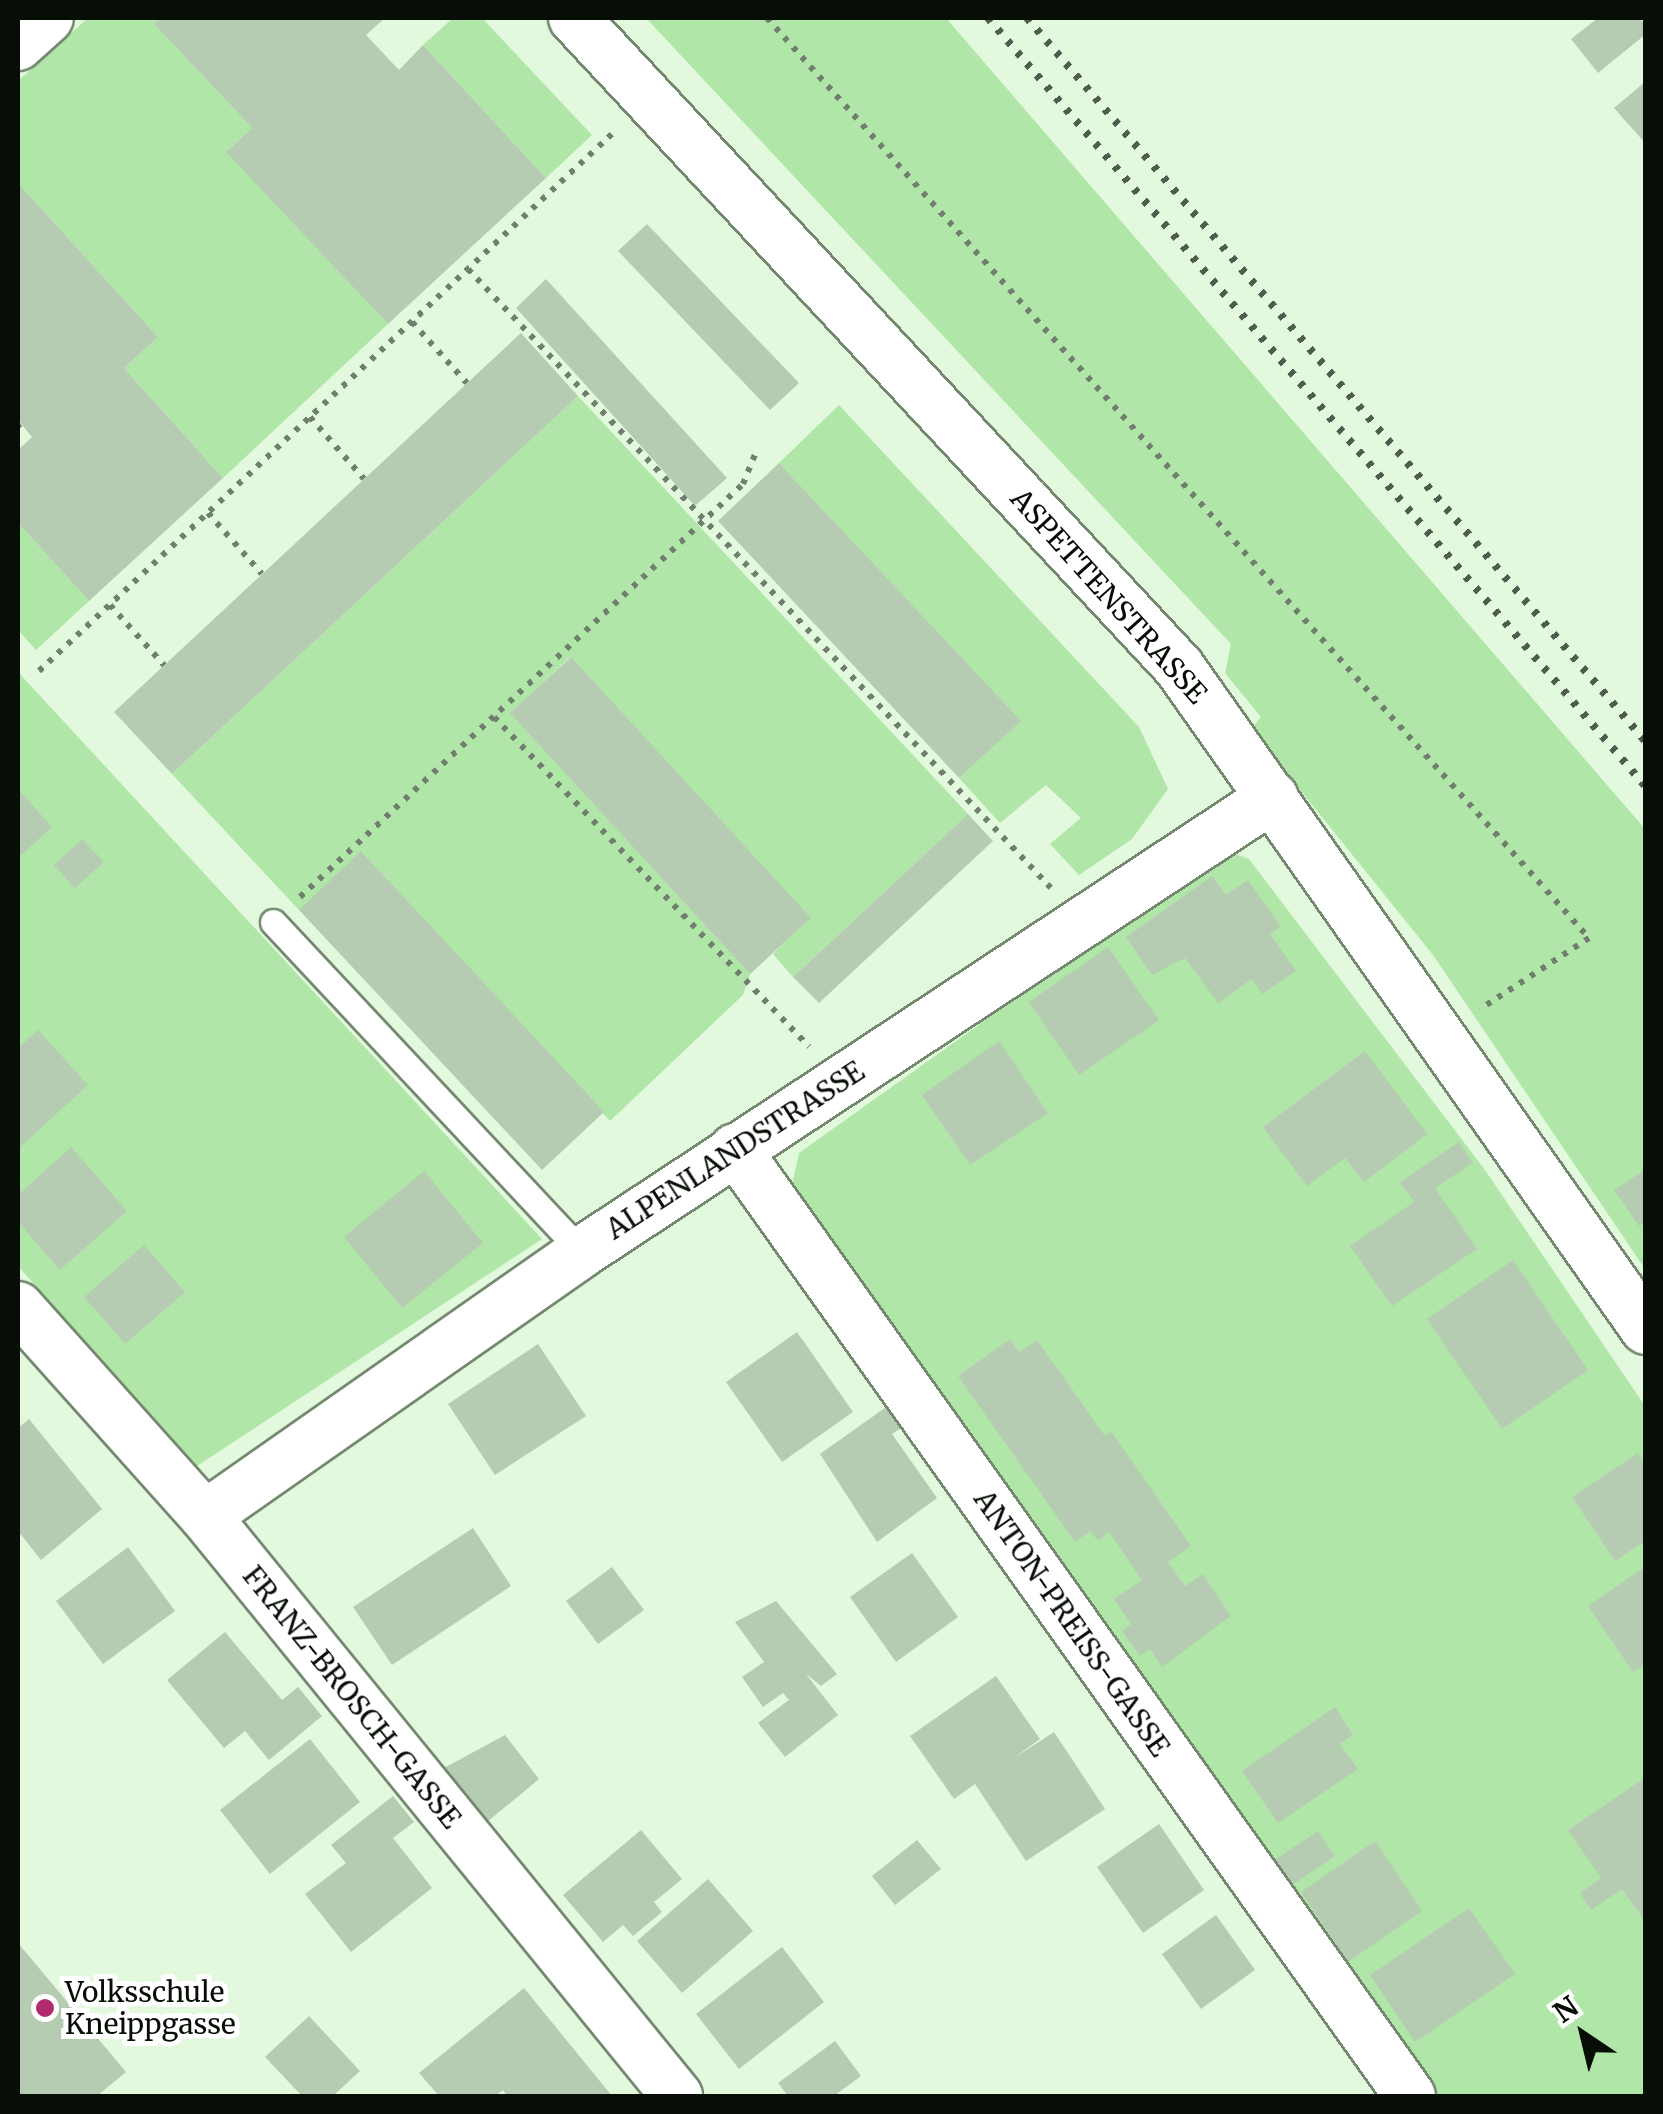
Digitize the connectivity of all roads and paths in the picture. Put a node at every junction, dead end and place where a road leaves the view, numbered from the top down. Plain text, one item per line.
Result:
1 (48, 18) edge
2 (574, 18) edge
3 (767, 18) edge
4 (18, 45) edge
5 (651, 96) junction
6 (468, 269) junction
7 (412, 322) junction
8 (467, 383) dead end
9 (310, 417) junction
10 (756, 452) dead end
11 (364, 478) dead end
12 (208, 514) junction
13 (704, 520) junction
14 (262, 574) dead end
15 (110, 604) junction
16 (164, 666) dead end
17 (39, 672) dead end
18 (494, 717) junction
19 (1273, 796) junction
20 (273, 922) joint
21 (1083, 922) junction
22 (1442, 1037) junction
23 (840, 1080) junction
24 (735, 1149) junction
25 (582, 1252) junction
26 (18, 1306) edge
27 (1646, 1329) edge
28 (205, 1516) junction
29 (676, 2096) edge
30 (1410, 2096) edge

1 - 4 street
2 - 5 street, ASPETTENSTRASSE
3 - 22 path
5 - 6 path
5 - 19 street, ASPETTENSTRASSE
6 - 7 path
6 - 13 path
7 - 8 path
7 - 9 path
9 - 11 path
9 - 12 path
10 - 13 path
12 - 14 path
12 - 15 path
13 - 18 path
13 - 21 path
15 - 16 path
15 - 17 path
18 - 20 path
18 - 23 path
19 - 21 street, ALPENLANDSTRASSE
19 - 22 street, ASPETTENSTRASSE
20 - 25 lane
21 - 23 street, ALPENLANDSTRASSE
22 - 27 street, ASPETTENSTRASSE
23 - 24 street, ALPENLANDSTRASSE
24 - 25 street, ALPENLANDSTRASSE
24 - 30 street, ANTON-PREISS-GASSE
25 - 28 street, ALPENLANDSTRASSE
26 - 28 street, FRANZ-BROSCH-GASSE
28 - 29 street, FRANZ-BROSCH-GASSE

